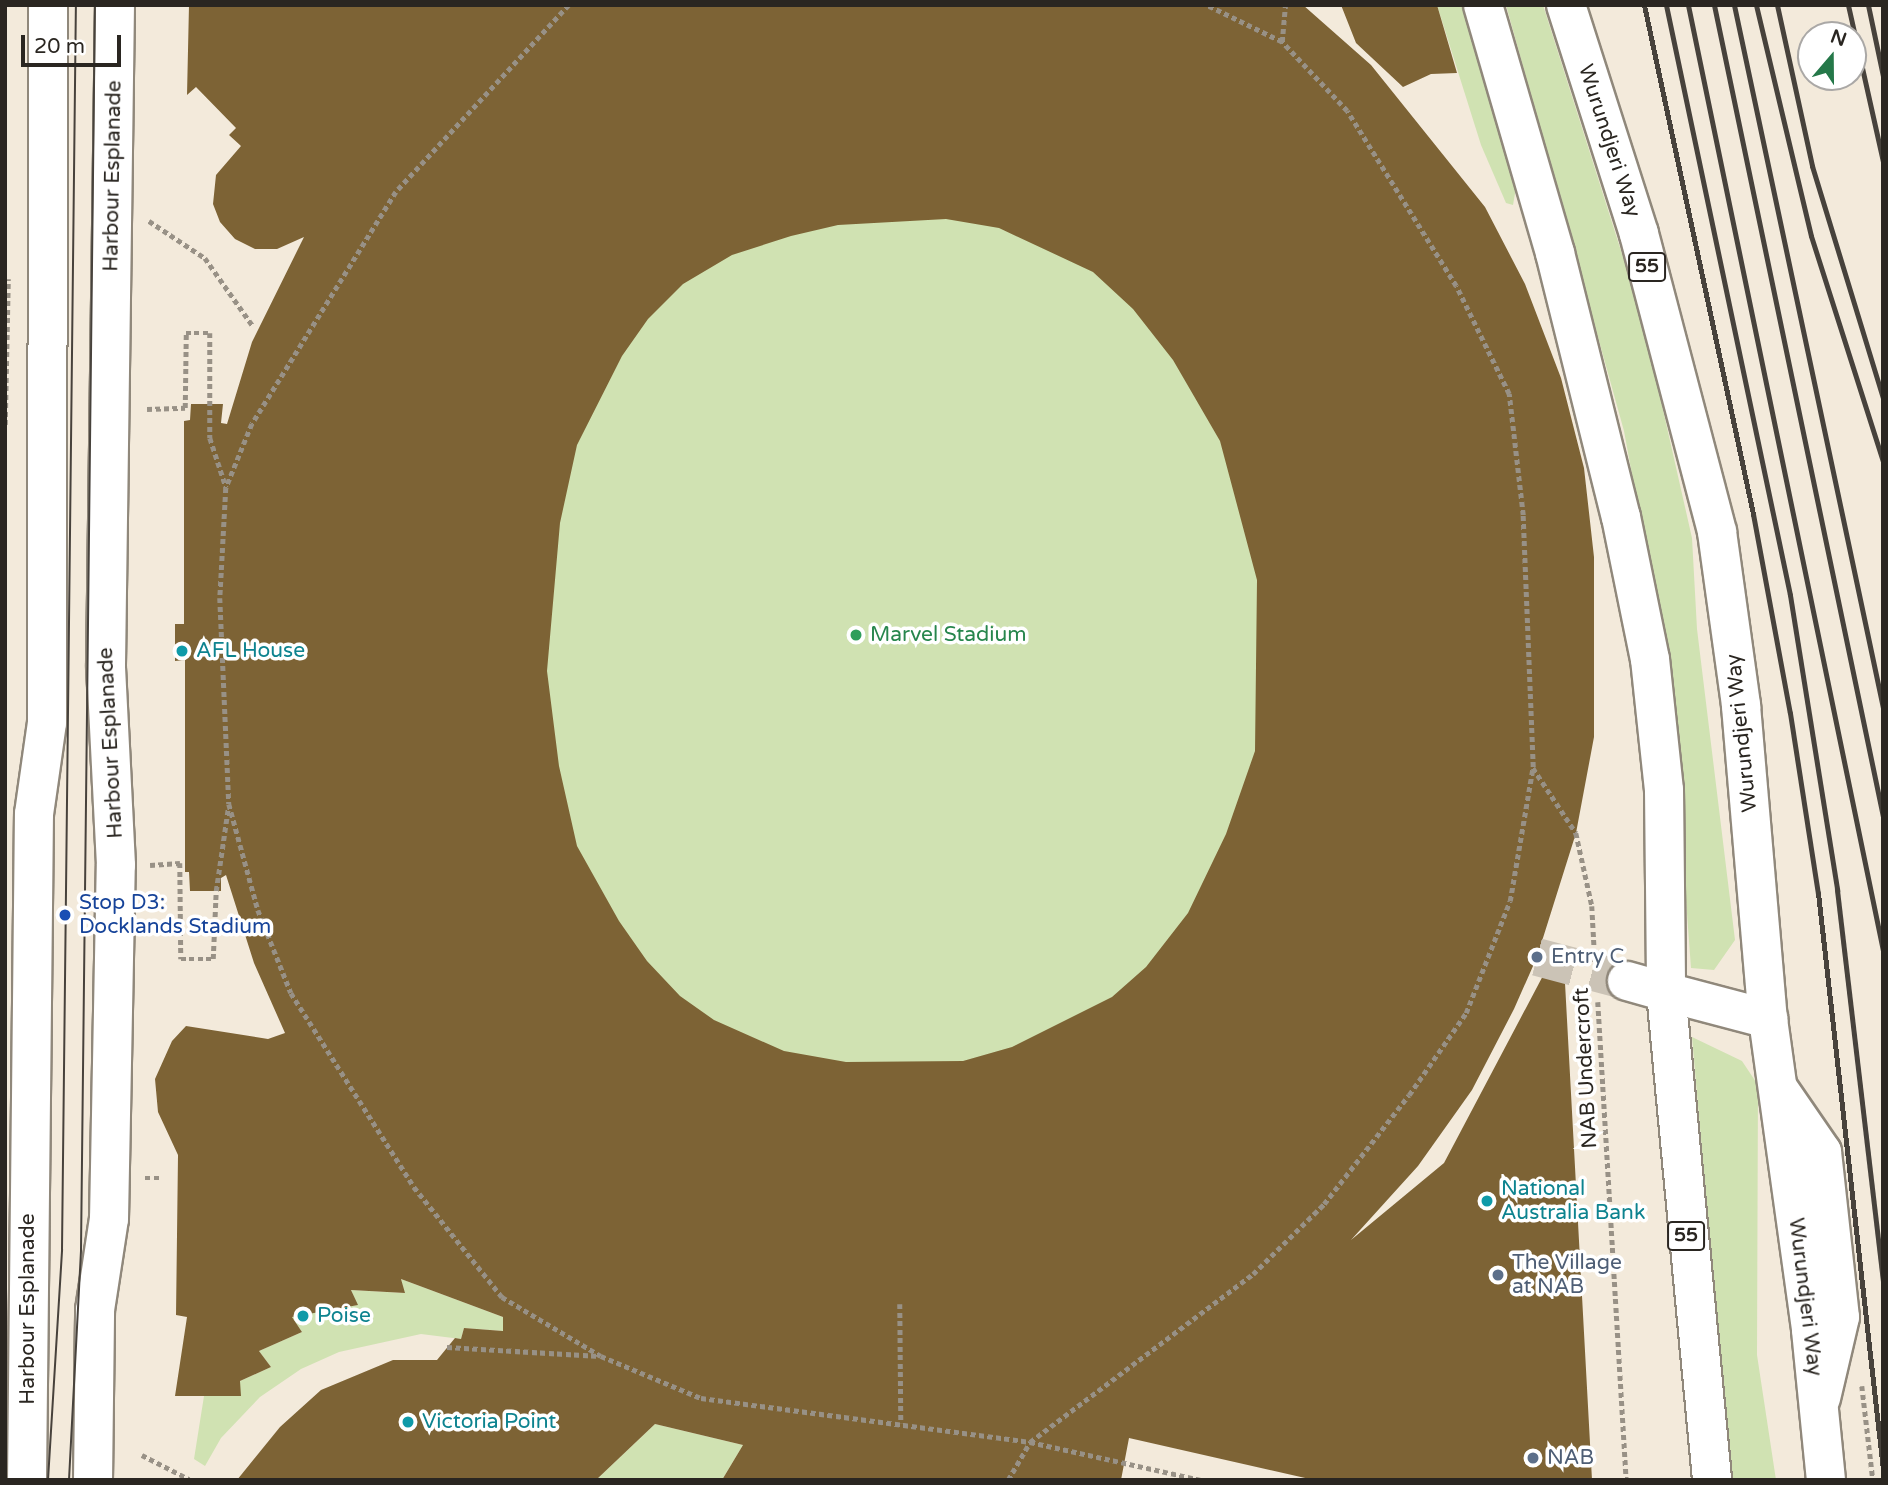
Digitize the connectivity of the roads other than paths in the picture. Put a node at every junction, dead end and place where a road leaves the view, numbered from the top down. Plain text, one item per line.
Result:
1 (48, 5) edge
2 (115, 5) edge
3 (1483, 5) edge
4 (1566, 5) edge
5 (1607, 981) tunnel mouth
6 (1666, 992) junction
7 (1769, 1019) junction
8 (27, 1480) edge
9 (93, 1480) edge
10 (1712, 1480) edge
11 (1826, 1480) edge

1 - 8 main road, Harbour Esplanade
2 - 9 main road, Harbour Esplanade
3 - 6 main road, 55
4 - 7 main road, Wurundjeri Way / 55
5 - 6 main road
6 - 7 main road
6 - 10 main road, 55
7 - 11 main road, Wurundjeri Way / 55

